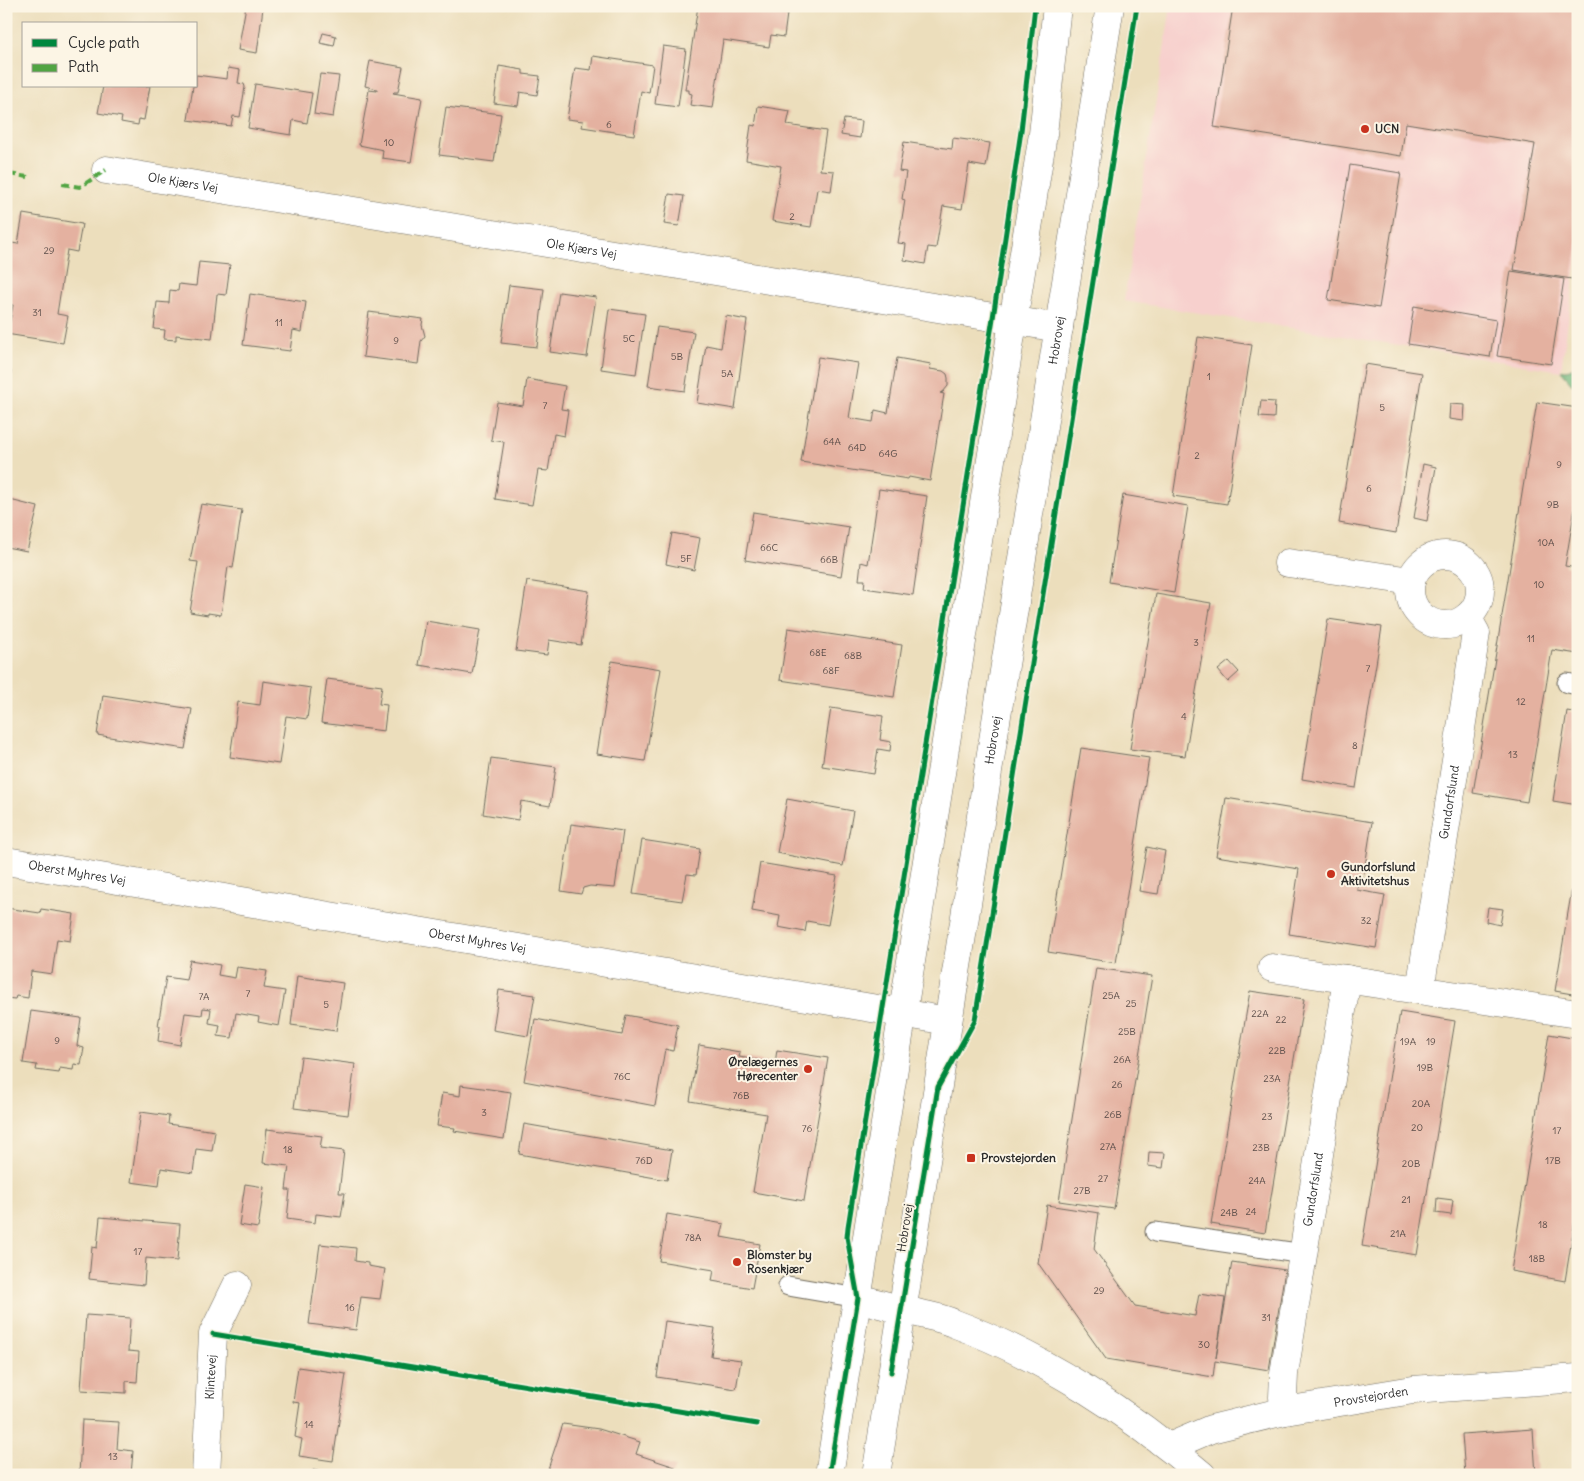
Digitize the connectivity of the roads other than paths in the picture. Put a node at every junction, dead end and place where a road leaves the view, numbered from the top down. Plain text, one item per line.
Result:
1 (1057, 6) edge
2 (1110, 6) edge
3 (106, 170) dead end
4 (1014, 321) junction
5 (1059, 328) junction
6 (1288, 563) dead end
7 (1411, 581) junction
8 (1467, 618) junction
9 (6, 861) edge
10 (1272, 968) dead end
11 (1347, 979) junction
12 (1420, 990) junction
13 (903, 1014) junction
14 (1578, 1014) edge
15 (948, 1021) junction
16 (1155, 1232) dead end
17 (1304, 1254) junction
18 (236, 1285) dead end
19 (788, 1286) dead end
20 (858, 1298) junction
21 (902, 1310) junction
22 (1578, 1378) edge
23 (1285, 1411) junction
24 (1169, 1447) junction
25 (206, 1475) edge
26 (829, 1475) edge
27 (876, 1475) edge
28 (1202, 1475) edge

1 - 4 street
2 - 5 street, Hobrovej
3 - 4 street, Ole Kjærs Vej
4 - 5 street, Ole Kjærs Vej
4 - 13 street
5 - 15 street, Hobrovej
6 - 7 street
7 - 8 street
7 - 8 street
8 - 12 street, Gundorfslund
9 - 13 street, Oberst Myhres Vej
10 - 11 street
11 - 12 street
11 - 17 street, Gundorfslund
12 - 14 street
13 - 15 street, Oberst Myhres Vej
13 - 20 street
15 - 21 street, Hobrovej
16 - 17 lane
17 - 23 street, Gundorfslund
18 - 25 street, Klintevej
19 - 20 lane
20 - 21 street
20 - 26 street
21 - 24 street
21 - 27 street, Hobrovej
22 - 23 street, Provstejorden
23 - 24 street, Provstejorden
24 - 28 street

